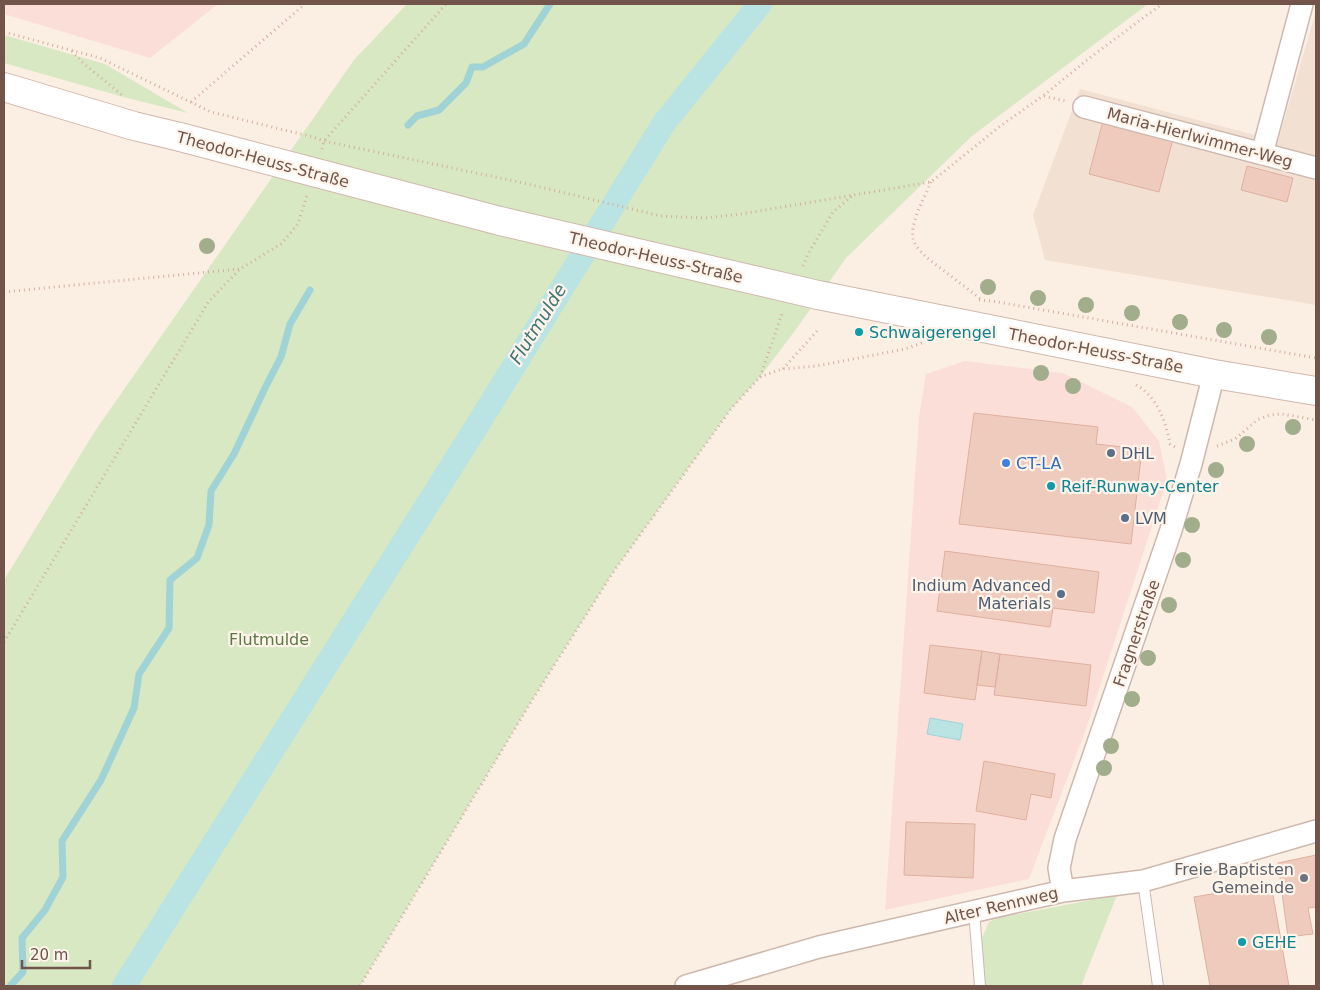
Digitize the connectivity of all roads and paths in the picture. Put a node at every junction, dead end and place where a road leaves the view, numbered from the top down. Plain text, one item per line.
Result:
1 (305, 4) edge
2 (446, 4) edge
3 (1162, 4) edge
4 (1302, 4) edge
5 (4, 32) edge
6 (72, 51) junction
7 (4, 87) edge
8 (127, 99) dead end
9 (191, 102) junction
10 (1084, 107) dead end
11 (324, 141) junction
12 (321, 150) dead end
13 (1262, 154) junction
14 (1316, 168) edge
15 (931, 182) junction
16 (310, 187) dead end
17 (240, 269) junction
18 (4, 292) edge
19 (817, 330) dead end
20 (930, 341) dead end
21 (1316, 358) edge
22 (782, 369) junction
23 (1214, 374) junction
24 (1316, 391) edge
25 (1316, 420) edge
26 (1193, 456) junction
27 (4, 642) edge
28 (1316, 830) edge
29 (1143, 881) junction
30 (1063, 891) junction
31 (974, 911) junction
32 (360, 986) edge
33 (686, 986) edge
34 (980, 986) edge
35 (1158, 986) edge

1 - 9 path
2 - 11 path
3 - 15 path
4 - 13 street
5 - 6 path
6 - 8 path
6 - 9 path
7 - 23 main road, Theodor-Heuss-Straße, bridge
9 - 11 path
10 - 13 street, Maria-Hierlwimmer-Weg
11 - 12 path
11 - 15 path
13 - 14 street, Maria-Hierlwimmer-Weg
15 - 21 path
16 - 17 path
17 - 18 path
17 - 27 path
19 - 22 path
20 - 22 path
22 - 32 path
23 - 24 main road, Theodor-Heuss-Straße
23 - 26 street, Fragnerstraße
25 - 26 path
26 - 30 street, Fragnerstraße
28 - 29 street, Alter Rennweg
29 - 30 street, Alter Rennweg
29 - 35 lane
30 - 31 street, Alter Rennweg
31 - 33 street, Alter Rennweg
31 - 34 lane

